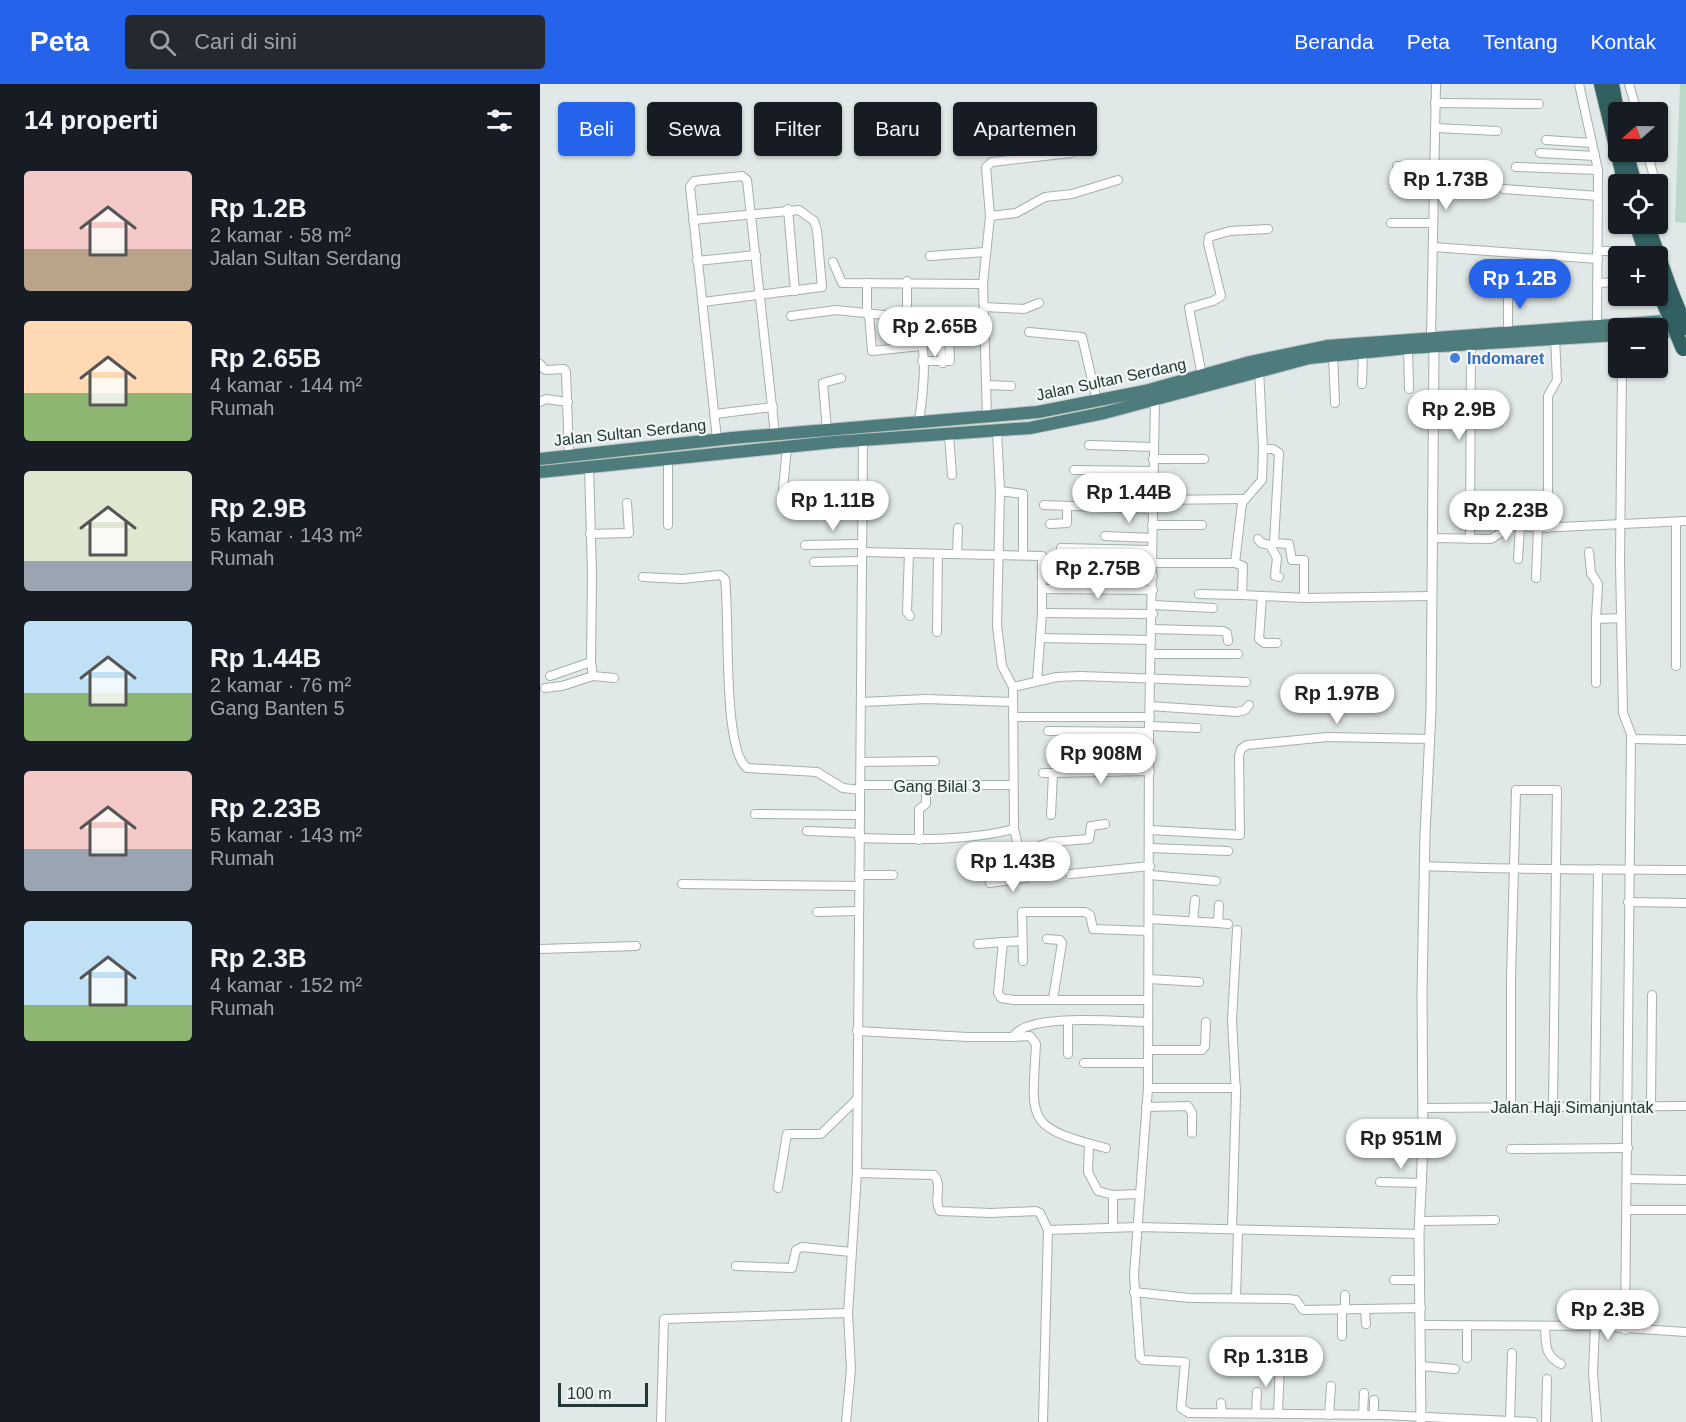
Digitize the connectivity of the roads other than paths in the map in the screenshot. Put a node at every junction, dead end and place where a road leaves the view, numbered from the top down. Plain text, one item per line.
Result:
1 (1436, 84) edge
2 (1579, 84) edge
3 (1601, 84) edge
4 (1612, 84) edge
5 (1629, 84) edge
6 (1615, 102) edge
7 (1634, 102) edge
8 (1435, 103) junction
9 (1539, 104) dead end
10 (1436, 128) junction
11 (1497, 131) dead end
12 (1546, 140) dead end
13 (1592, 143) junction
14 (1540, 153) dead end
15 (1048, 156) edge
16 (1595, 156) junction
17 (1398, 166) dead end
18 (1436, 166) junction
19 (1516, 167) dead end
20 (1598, 170) junction
21 (1622, 174) edge
22 (1118, 180) dead end
23 (1504, 189) dead end
24 (1598, 196) junction
25 (788, 209) junction
26 (751, 214) junction
27 (990, 216) junction
28 (693, 220) junction
29 (1391, 223) dead end
30 (1433, 223) junction
31 (1268, 229) dead end
32 (1433, 247) junction
33 (985, 252) junction
34 (1608, 253) edge
35 (756, 255) junction
36 (1598, 255) junction
37 (930, 256) dead end
38 (697, 261) junction
39 (833, 262) dead end
40 (907, 281) junction
41 (1608, 282) edge
42 (867, 283) junction
43 (1597, 283) junction
44 (983, 284) junction
45 (1508, 289) dead end
46 (795, 291) junction
47 (760, 295) junction
48 (1668, 299) edge
49 (703, 302) junction
50 (1039, 303) dead end
51 (1668, 305) edge
52 (984, 307) junction
53 (868, 314) junction
54 (791, 316) dead end
55 (907, 316) junction
56 (1686, 320) edge
57 (1597, 326) junction
58 (1686, 329) edge
59 (1668, 331) edge
60 (1508, 332) junction
61 (938, 333) dead end
62 (1029, 333) dead end
63 (1608, 335) edge
64 (949, 338) dead end
65 (1555, 338) junction
66 (1432, 342) junction
67 (1471, 343) junction
68 (921, 346) junction
69 (1408, 348) junction
70 (1363, 351) junction
71 (1685, 352) edge
72 (1333, 354) junction
73 (922, 361) junction
74 (943, 363) junction
75 (540, 364) edge
76 (1259, 370) junction
77 (1202, 376) junction
78 (841, 378) dead end
79 (1622, 378) edge
80 (1362, 384) dead end
81 (986, 385) junction
82 (1011, 386) dead end
83 (1409, 389) dead end
84 (1155, 399) junction
85 (1097, 401) junction
86 (540, 402) edge
87 (568, 402) junction
88 (1335, 403) dead end
89 (773, 407) junction
90 (715, 414) junction
91 (987, 416) junction
92 (919, 422) junction
93 (827, 430) junction
94 (997, 431) junction
95 (775, 434) junction
96 (949, 435) junction
97 (732, 438) junction
98 (717, 439) junction
99 (863, 440) junction
100 (1089, 445) dead end
101 (787, 447) junction
102 (1153, 447) junction
103 (1263, 449) junction
104 (733, 451) junction
105 (569, 456) junction
106 (668, 458) junction
107 (540, 459) edge
108 (1153, 459) junction
109 (1204, 459) dead end
110 (589, 466) junction
111 (1074, 470) dead end
112 (1153, 471) junction
113 (540, 472) edge
114 (952, 475) dead end
115 (783, 489) dead end
116 (1000, 491) junction
117 (1243, 499) junction
118 (1153, 500) junction
119 (627, 502) dead end
120 (1044, 505) dead end
121 (810, 506) dead end
122 (1067, 506) junction
123 (862, 508) junction
124 (1153, 509) junction
125 (1686, 521) edge
126 (1676, 522) junction
127 (1050, 524) dead end
128 (1621, 524) junction
129 (668, 525) dead end
130 (1152, 525) junction
131 (1202, 525) dead end
132 (1520, 527) junction
133 (958, 528) dead end
134 (1538, 528) junction
135 (1548, 528) junction
136 (590, 534) junction
137 (1105, 536) dead end
138 (1152, 538) junction
139 (1432, 538) junction
140 (1258, 539) dead end
141 (1470, 540) junction
142 (1272, 544) junction
143 (805, 545) dead end
144 (862, 548) junction
145 (1062, 548) dead end
146 (1152, 550) junction
147 (1589, 552) dead end
148 (909, 553) junction
149 (938, 554) junction
150 (957, 554) junction
151 (998, 554) junction
152 (1023, 555) junction
153 (1518, 559) dead end
154 (862, 561) junction
155 (814, 562) dead end
156 (1153, 562) junction
157 (1234, 563) junction
158 (1043, 574) junction
159 (1153, 576) junction
160 (643, 577) dead end
161 (1279, 577) dead end
162 (1536, 578) dead end
163 (1043, 589) junction
164 (1153, 590) junction
165 (1199, 594) dead end
166 (1242, 595) junction
167 (1262, 596) junction
168 (1432, 596) junction
169 (1304, 598) junction
170 (1213, 608) dead end
171 (1153, 609) junction
172 (1042, 613) junction
173 (910, 615) dead end
174 (1622, 618) junction
175 (1596, 619) junction
176 (1152, 629) junction
177 (937, 632) dead end
178 (1040, 638) junction
179 (1152, 640) junction
180 (1228, 641) dead end
181 (1277, 643) dead end
182 (1151, 654) junction
183 (1239, 654) dead end
184 (591, 662) junction
185 (1676, 666) dead end
186 (559, 673) junction
187 (550, 676) dead end
188 (593, 676) junction
189 (614, 678) dead end
190 (1151, 679) junction
191 (1037, 681) junction
192 (1246, 682) dead end
193 (1596, 683) dead end
194 (561, 686) junction
195 (1014, 687) junction
196 (545, 688) dead end
197 (861, 702) junction
198 (1013, 702) junction
199 (1248, 705) dead end
200 (1150, 706) junction
201 (1070, 716) junction
202 (1013, 717) junction
203 (1149, 725) junction
204 (1197, 728) dead end
205 (1048, 731) dead end
206 (1069, 732) junction
207 (1630, 738) junction
208 (1429, 739) junction
209 (1686, 740) edge
210 (1057, 744) dead end
211 (1149, 744) junction
212 (936, 761) dead end
213 (861, 762) junction
214 (1053, 773) junction
215 (1043, 774) dead end
216 (1150, 775) junction
217 (1013, 785) junction
218 (926, 786) junction
219 (860, 788) junction
220 (755, 813) dead end
221 (860, 815) junction
222 (1051, 815) dead end
223 (1105, 824) dead end
224 (1014, 829) junction
225 (1150, 830) junction
226 (807, 831) dead end
227 (860, 835) junction
228 (919, 840) junction
229 (1150, 848) junction
230 (1019, 851) junction
231 (1228, 851) dead end
232 (1425, 866) junction
233 (1516, 867) junction
234 (1557, 869) junction
235 (1598, 869) junction
236 (1150, 870) junction
237 (1628, 870) junction
238 (1686, 870) edge
239 (893, 874) dead end
240 (1070, 874) dead end
241 (859, 875) junction
242 (1216, 881) dead end
243 (990, 883) dead end
244 (682, 884) dead end
245 (859, 886) junction
246 (1195, 900) dead end
247 (1628, 902) junction
248 (1686, 903) edge
249 (1219, 905) dead end
250 (859, 911) junction
251 (817, 912) dead end
252 (1150, 919) junction
253 (1193, 921) junction
254 (1218, 923) junction
255 (1228, 924) dead end
256 (1237, 930) dead end
257 (1148, 931) junction
258 (1047, 939) dead end
259 (1022, 941) junction
260 (1003, 942) junction
261 (978, 944) dead end
262 (636, 946) dead end
263 (540, 949) edge
264 (1023, 961) dead end
265 (1149, 979) junction
266 (1199, 982) dead end
267 (1652, 995) dead end
268 (1053, 999) junction
269 (1148, 1000) junction
270 (1068, 1022) junction
271 (1148, 1022) junction
272 (1206, 1022) dead end
273 (857, 1031) junction
274 (1013, 1037) junction
275 (1148, 1050) junction
276 (1068, 1054) dead end
277 (1084, 1063) dead end
278 (1147, 1063) junction
279 (1148, 1088) junction
280 (1236, 1088) junction
281 (857, 1099) junction
282 (1651, 1106) junction
283 (1686, 1106) edge
284 (1146, 1107) junction
285 (1628, 1107) junction
286 (1423, 1108) junction
287 (1511, 1108) junction
288 (1553, 1108) junction
289 (1595, 1109) junction
290 (1192, 1132) dead end
291 (1089, 1144) junction
292 (1106, 1148) dead end
293 (1628, 1148) junction
294 (1511, 1149) dead end
295 (857, 1173) junction
296 (1628, 1179) junction
297 (1686, 1180) edge
298 (1380, 1182) dead end
299 (1422, 1183) junction
300 (778, 1188) dead end
301 (1140, 1194) junction
302 (1113, 1196) junction
303 (1686, 1209) edge
304 (1628, 1210) junction
305 (1495, 1220) dead end
306 (1420, 1221) junction
307 (1113, 1227) junction
308 (1138, 1227) junction
309 (1235, 1229) junction
310 (1048, 1230) junction
311 (1419, 1234) junction
312 (851, 1252) junction
313 (736, 1266) dead end
314 (1394, 1280) dead end
315 (1420, 1280) junction
316 (1134, 1292) junction
317 (1345, 1295) dead end
318 (1236, 1298) junction
319 (1421, 1308) junction
320 (1344, 1309) junction
321 (1365, 1309) junction
322 (848, 1313) junction
323 (1366, 1324) dead end
324 (1421, 1325) junction
325 (1467, 1325) junction
326 (1545, 1326) junction
327 (1595, 1326) junction
328 (1625, 1330) junction
329 (1686, 1332) edge
330 (1342, 1336) dead end
331 (1512, 1353) dead end
332 (1467, 1358) dead end
333 (1280, 1363) dead end
334 (1562, 1364) dead end
335 (1421, 1366) junction
336 (1455, 1370) dead end
337 (1547, 1379) dead end
338 (1331, 1386) dead end
339 (1257, 1392) dead end
340 (1364, 1394) dead end
341 (1374, 1400) dead end
342 (1221, 1403) dead end
343 (1222, 1413) junction
344 (1239, 1413) junction
345 (1256, 1413) junction
346 (1329, 1415) junction
347 (1363, 1415) junction
348 (1374, 1415) junction
349 (1272, 1416) edge
350 (1421, 1420) edge
351 (1456, 1421) edge
352 (1493, 1421) edge
353 (1510, 1421) edge
354 (661, 1422) edge
355 (846, 1422) edge
356 (1043, 1422) edge
357 (1239, 1422) edge
358 (1528, 1422) edge
359 (1533, 1422) edge
360 (1546, 1422) edge
361 (1597, 1422) edge

1 - 8 street
2 - 13 street
3 - 21 highway
4 - 6 highway
5 - 7 street
8 - 9 street
8 - 10 street
10 - 11 street
10 - 18 street
12 - 13 street
13 - 16 street
14 - 16 street
15 - 27 street
16 - 20 street
17 - 18 street
18 - 30 street
19 - 20 street
20 - 24 street
22 - 27 street
23 - 24 street
24 - 36 street
25 - 26 street
25 - 46 street
25 - 46 street
26 - 28 street
26 - 28 street
26 - 35 street
27 - 33 street
28 - 38 street
29 - 30 street
30 - 32 street
31 - 77 street
32 - 36 street
32 - 66 street
33 - 37 street
33 - 44 street
34 - 36 street
35 - 38 street
35 - 47 street
36 - 43 street
38 - 49 street
39 - 42 street
40 - 42 street
40 - 44 street
40 - 55 street
41 - 43 street
42 - 53 street
43 - 57 street
44 - 52 street
45 - 60 street
46 - 47 street
47 - 49 street
47 - 89 street
48 - 58 highway, bridge
49 - 90 street
50 - 52 street
51 - 71 highway, bridge
52 - 81 street
53 - 54 street
53 - 55 street
53 - 68 street
55 - 68 street
56 - 57 highway, Jalan Sultan Serdang
57 - 60 highway, Jalan Sultan Serdang
58 - 59 highway
60 - 66 highway, Jalan Sultan Serdang
61 - 74 street
62 - 85 street
63 - 65 highway, Jalan Sultan Serdang
64 - 74 street
65 - 67 highway, Jalan Sultan Serdang
65 - 135 street
66 - 67 highway, Jalan Sultan Serdang
66 - 69 highway, Jalan Sultan Serdang
66 - 77 highway, Jalan Sultan Serdang
66 - 139 street
67 - 141 street
68 - 73 street
69 - 70 highway, Jalan Sultan Serdang
69 - 83 street
70 - 72 highway, Jalan Sultan Serdang
70 - 80 street
72 - 76 highway, Jalan Sultan Serdang
72 - 88 street
73 - 74 street
73 - 92 street
75 - 87 street
76 - 84 highway, Jalan Sultan Serdang
76 - 103 street
77 - 85 highway, Jalan Sultan Serdang
78 - 93 street
79 - 128 street
81 - 82 street
81 - 91 street
84 - 94 highway, Jalan Sultan Serdang
84 - 102 street
85 - 91 highway, Jalan Sultan Serdang
86 - 87 street
87 - 105 street
89 - 90 street
89 - 95 street
90 - 98 street
91 - 92 highway, Jalan Sultan Serdang
92 - 93 highway, Jalan Sultan Serdang
93 - 95 highway, Jalan Sultan Serdang
94 - 96 highway, Jalan Sultan Serdang
94 - 116 street
95 - 97 highway, Jalan Sultan Serdang
96 - 99 highway, Jalan Sultan Serdang
96 - 114 street
97 - 98 highway, Jalan Sultan Serdang
97 - 104 highway
98 - 105 highway, Jalan Sultan Serdang
99 - 101 highway, Jalan Sultan Serdang
99 - 123 street
100 - 102 street
101 - 104 highway, Jalan Sultan Serdang
101 - 115 street
102 - 108 street
103 - 117 street
103 - 142 street
104 - 106 highway, Jalan Sultan Serdang
105 - 107 highway, Jalan Sultan Serdang
106 - 110 highway, Jalan Sultan Serdang
106 - 129 street
108 - 109 street
108 - 112 street
110 - 113 highway, Jalan Sultan Serdang
110 - 136 street
111 - 112 street
112 - 118 street
116 - 151 street
116 - 152 street
117 - 118 street
117 - 157 street
118 - 124 street
119 - 136 street
120 - 122 street
121 - 123 street
122 - 124 street
122 - 127 street
123 - 144 street
124 - 130 street
125 - 126 street
126 - 128 street
126 - 185 street
128 - 135 street
128 - 174 street
130 - 131 street
130 - 138 street
132 - 134 street
132 - 141 street
132 - 153 street
133 - 150 street
134 - 135 street
134 - 162 street
136 - 184 street
137 - 138 street
138 - 146 street
139 - 141 street
139 - 168 street
140 - 142 street
142 - 161 street
142 - 169 street
143 - 144 street
144 - 148 street
144 - 154 street
145 - 146 street
146 - 156 street
147 - 175 street
148 - 149 street
148 - 173 street
149 - 150 street
149 - 177 street
150 - 151 street
151 - 152 street
151 - 195 street
152 - 158 street
154 - 155 street
154 - 197 street
156 - 157 street
156 - 159 street
157 - 166 street
158 - 159 street
158 - 163 street
159 - 164 street
160 - 219 street, Gang Bilal 3
163 - 164 street
163 - 172 street
164 - 171 street
165 - 166 street
166 - 167 street
167 - 169 street
167 - 181 street
168 - 169 street
168 - 208 street
170 - 171 street
171 - 172 street
171 - 176 street
172 - 178 street
174 - 175 street
174 - 207 street
175 - 193 street
176 - 179 street
176 - 180 street
178 - 179 street
178 - 191 street
179 - 182 street
182 - 183 street
182 - 190 street
184 - 186 street
184 - 188 street
186 - 187 street
186 - 194 street
188 - 189 street
188 - 194 street
190 - 191 street
190 - 192 street
190 - 200 street
191 - 195 street
194 - 196 street
195 - 198 street
197 - 198 street
197 - 213 street
198 - 202 street
199 - 200 street
200 - 203 street
201 - 202 street
201 - 203 street
201 - 206 street
202 - 217 street
203 - 204 street
203 - 206 street
203 - 211 street
205 - 206 street
207 - 209 street
207 - 237 street
208 - 225 street
208 - 232 street
210 - 211 street
211 - 216 street
212 - 213 street
213 - 219 street
214 - 215 street
214 - 216 street
214 - 222 street
216 - 225 street
217 - 218 street, Gang Bilal 3
217 - 224 street
218 - 219 street, Gang Bilal 3
218 - 228 street
219 - 221 street
220 - 221 street
221 - 227 street
223 - 230 street
224 - 228 street
224 - 230 street
225 - 229 street
226 - 227 street
227 - 228 street
227 - 241 street
229 - 231 street
229 - 236 street
230 - 243 street
232 - 233 street
232 - 286 street
233 - 234 street
233 - 234 street
233 - 287 street
234 - 235 street
234 - 288 street
235 - 237 street
235 - 289 street
236 - 240 street
236 - 242 street
236 - 252 street
237 - 238 street
237 - 247 street
239 - 241 street
241 - 245 street
244 - 245 street
245 - 250 street
246 - 253 street
247 - 248 street
247 - 285 street
249 - 254 street
250 - 251 street
250 - 273 street
252 - 253 street
252 - 257 street
253 - 254 street
254 - 255 street
256 - 280 street
257 - 259 street
257 - 265 street
258 - 268 street
259 - 260 street
259 - 264 street
260 - 261 street
260 - 268 street
262 - 263 street
265 - 266 street
265 - 269 street
267 - 282 street
268 - 269 street
269 - 271 street
270 - 271 street
270 - 274 street
270 - 276 street
271 - 275 street
272 - 275 street
273 - 274 street
273 - 281 street
274 - 291 street
275 - 278 street
277 - 278 street
278 - 279 street
279 - 280 street
279 - 284 street
280 - 309 street
281 - 295 street
281 - 300 street
282 - 283 street, Jalan Haji Simanjuntak
282 - 285 street, Jalan Haji Simanjuntak
284 - 290 street
284 - 301 street
285 - 289 street, Jalan Haji Simanjuntak
285 - 293 street
286 - 287 street, Jalan Haji Simanjuntak
286 - 299 street
287 - 288 street, Jalan Haji Simanjuntak
288 - 289 street, Jalan Haji Simanjuntak
291 - 292 street
291 - 302 street
293 - 294 street
293 - 296 street
295 - 310 street
295 - 312 street
296 - 297 street
296 - 304 street
298 - 299 street
299 - 306 street
301 - 302 street
301 - 308 street
302 - 307 street
303 - 304 street
304 - 328 street
305 - 306 street
306 - 311 street
307 - 308 street
307 - 310 street
308 - 309 street
308 - 316 street
309 - 311 street
309 - 318 street
310 - 356 street
311 - 315 street
312 - 313 street
312 - 322 street
314 - 315 street
315 - 319 street
316 - 318 street
316 - 343 street
317 - 320 street
318 - 320 street
319 - 321 street
319 - 324 street
320 - 321 street
320 - 330 street
321 - 323 street
322 - 354 street
322 - 355 street
324 - 325 street
324 - 335 street
325 - 326 street
325 - 332 street
326 - 327 street
326 - 334 street
327 - 328 street
327 - 361 street
328 - 329 street
331 - 353 street
333 - 349 street
335 - 336 street
335 - 350 street
337 - 360 street
338 - 346 street
339 - 345 street
340 - 347 street
341 - 348 street
342 - 343 street
343 - 344 street
344 - 345 street
344 - 357 street
345 - 349 street
346 - 347 street
346 - 349 street
347 - 348 street
348 - 350 street
350 - 351 street
351 - 352 street
352 - 353 street
353 - 358 street
358 - 359 street

